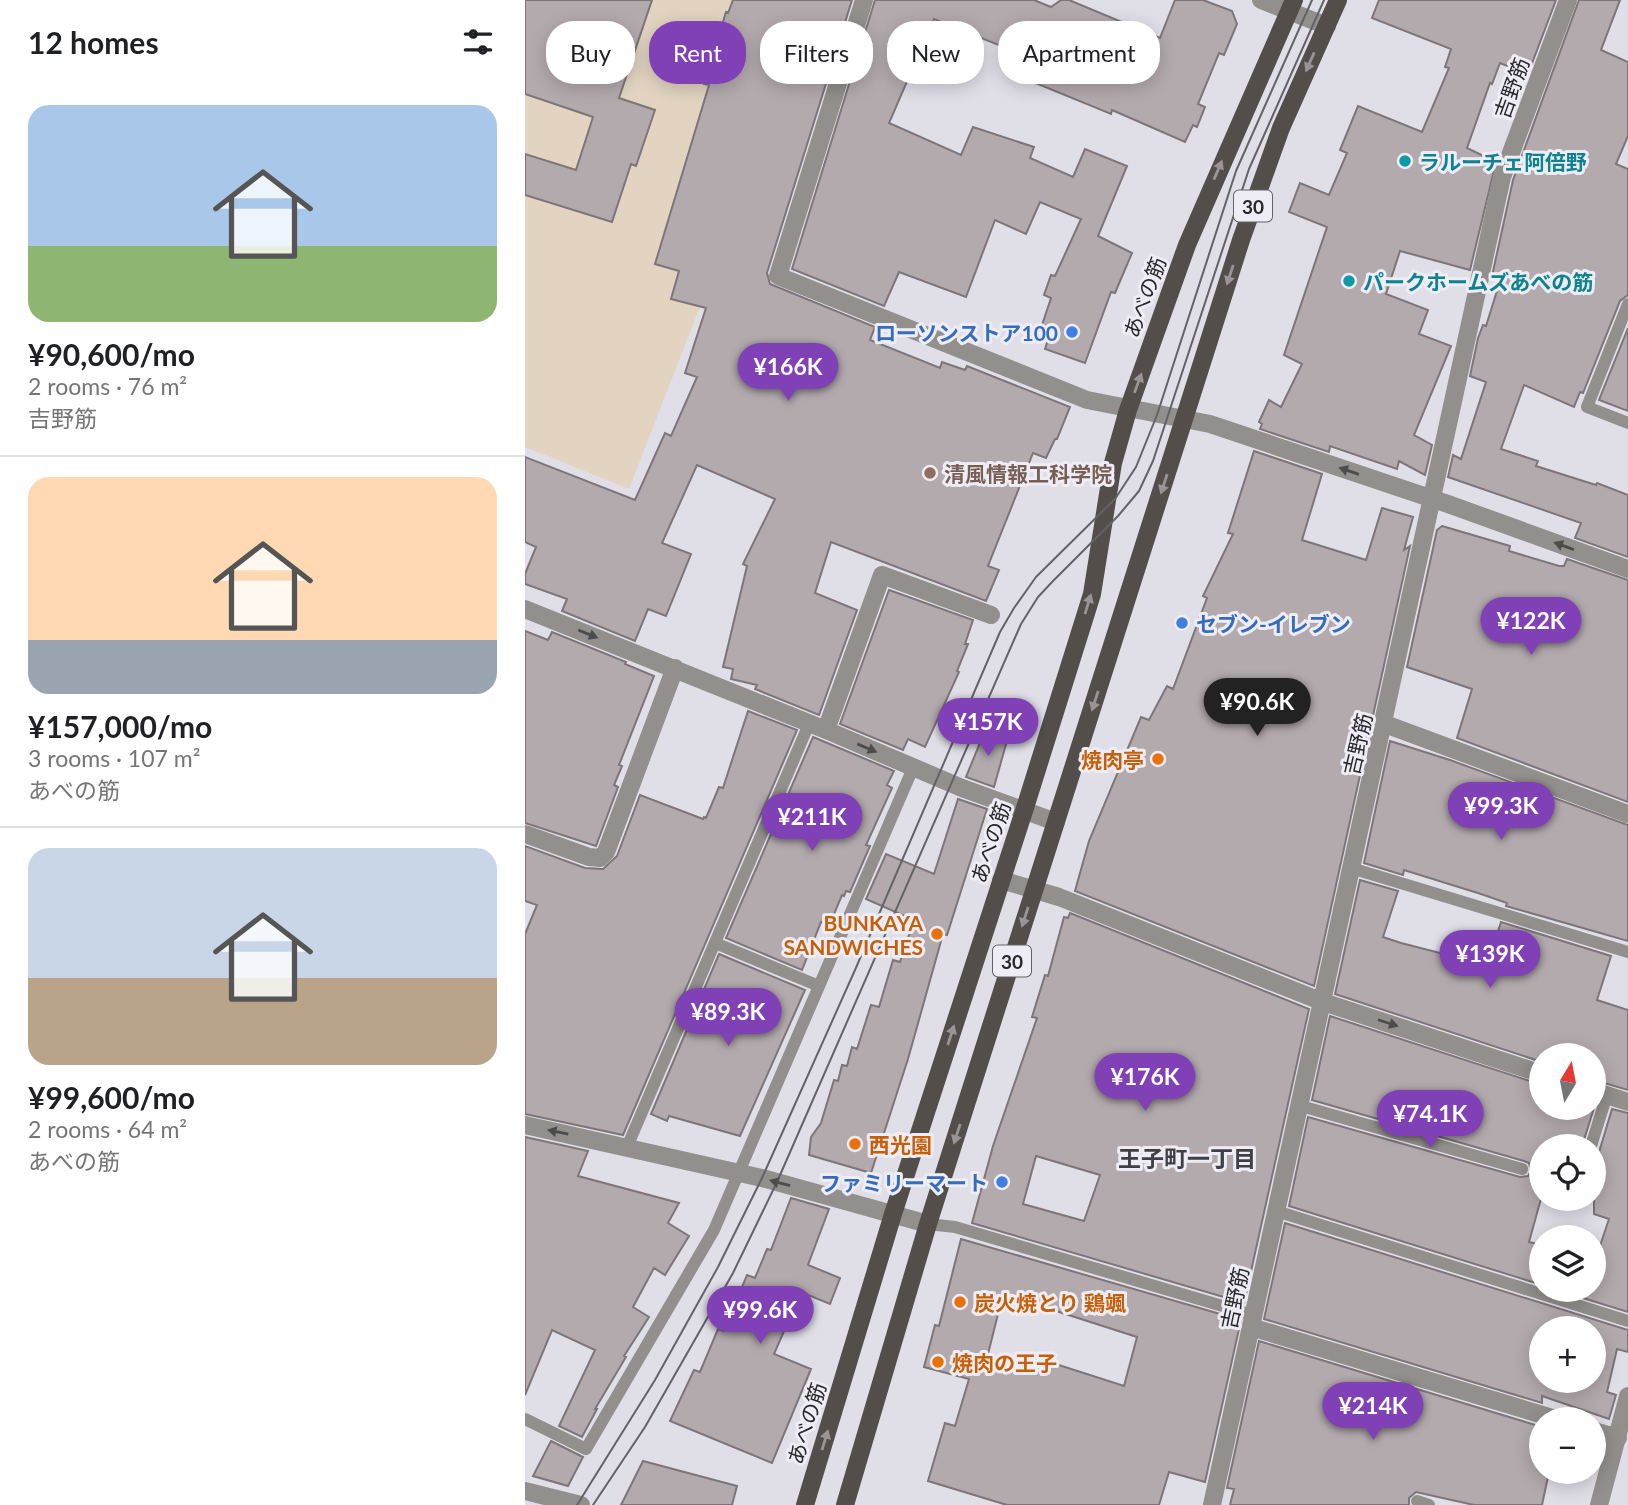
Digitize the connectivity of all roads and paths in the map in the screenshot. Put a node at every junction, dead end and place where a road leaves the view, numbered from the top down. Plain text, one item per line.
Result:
1 (864, 0) edge
2 (1261, 0) edge
3 (1338, 0) edge
4 (1568, 0) edge
5 (1291, 5) edge
6 (1327, 26) junction
7 (1628, 304) edge
8 (1128, 410) junction
9 (1184, 419) junction
10 (1628, 424) edge
11 (1434, 499) junction
12 (1628, 569) edge
13 (525, 609) edge
14 (991, 615) dead end
15 (675, 668) junction
16 (1385, 724) junction
17 (817, 727) junction
18 (913, 768) junction
19 (1024, 811) junction
20 (1628, 814) edge
21 (1056, 822) junction
22 (525, 834) edge
23 (1351, 868) junction
24 (1001, 880) junction
25 (1034, 890) junction
26 (715, 943) junction
27 (1628, 952) edge
28 (819, 986) junction
29 (1323, 1002) junction
30 (1529, 1070) edge
31 (1607, 1095) edge
32 (1628, 1102) edge
33 (1301, 1106) junction
34 (525, 1125) edge
35 (627, 1147) junction
36 (1522, 1169) dead end
37 (737, 1172) junction
38 (1276, 1211) junction
39 (893, 1214) junction
40 (928, 1224) junction
41 (1252, 1321) junction
42 (1628, 1321) edge
43 (1628, 1396) edge
44 (1529, 1410) edge
45 (525, 1419) edge
46 (1620, 1449) edge
47 (525, 1491) edge
48 (581, 1505) edge
49 (806, 1505) edge
50 (845, 1505) edge
51 (1212, 1505) edge
52 (1599, 1505) edge

1 - 8 street
2 - 5 street
3 - 6 main road, 30
4 - 11 street, 吉野筋
5 - 6 street
8 -> 5 main road, あべの筋 / 30
6 -> 9 main road, 30
7 - 10 lane
8 - 9 street
19 -> 8 main road, あべの筋 / 30
11 -> 9 street
9 -> 21 main road, 30
12 -> 11 street
11 - 16 street, 吉野筋
13 -> 15 street
14 - 17 street
15 - 17 street
15 - 22 street
16 - 20 street
16 - 23 street, 吉野筋
17 -> 18 street
17 - 26 lane
18 - 19 street
18 - 28 lane
19 - 21 street
19 - 24 main road, あべの筋 / 30
21 - 25 main road, 30
23 - 27 lane
23 - 29 street, 吉野筋
24 - 25 street
39 -> 24 main road, あべの筋 / 30
25 - 29 street
25 -> 40 main road, 30
26 - 28 lane
26 - 35 lane
28 - 37 lane
29 -> 30 street
29 - 33 street, 吉野筋
31 - 32 street
33 - 36 lane
33 - 38 street, 吉野筋
35 -> 34 street
35 - 37 street
39 -> 37 street
37 - 45 lane
38 - 41 street, 吉野筋
38 - 42 lane
39 - 40 street
49 -> 39 main road, あべの筋 / 30
40 - 41 lane
40 - 50 main road, 30
41 - 44 street
41 - 51 street, 吉野筋
43 - 46 street
46 - 52 street
47 - 48 street

